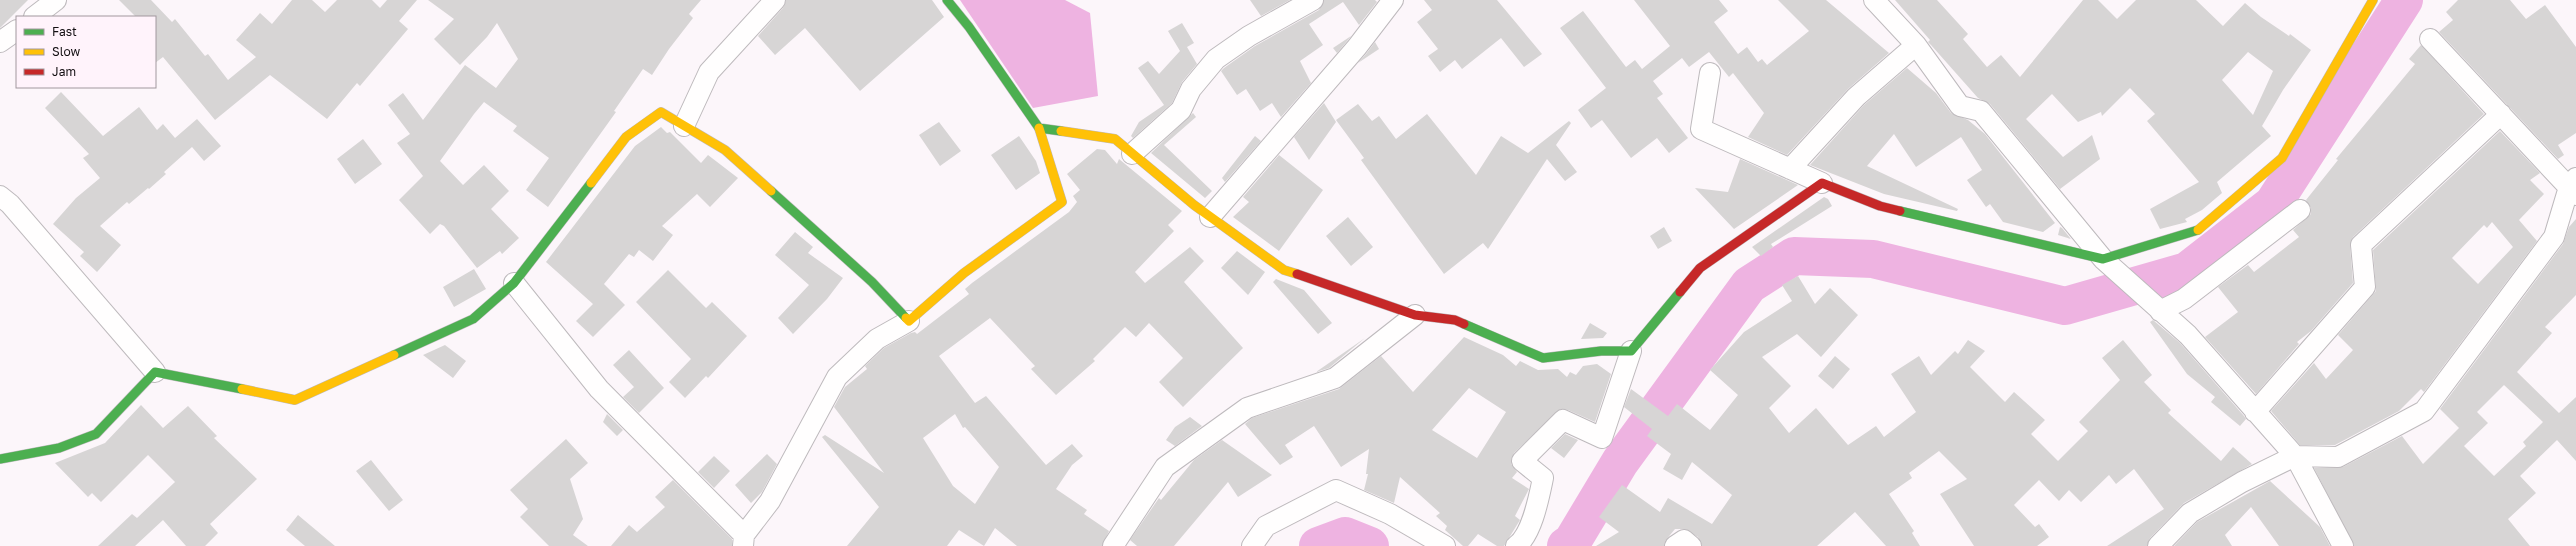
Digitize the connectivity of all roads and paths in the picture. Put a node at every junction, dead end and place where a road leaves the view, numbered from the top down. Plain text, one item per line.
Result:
1 (56, 0) edge
2 (775, 0) edge
3 (947, 0) edge
4 (1312, 0) edge
5 (1393, 0) edge
6 (1874, 0) edge
7 (2373, 0) edge
8 (35, 16) edge
9 (16, 31) edge
10 (2430, 39) dead end
11 (0, 42) edge
12 (1916, 45) junction
13 (1710, 73) dead end
14 (2501, 114) junction
15 (684, 126) junction
16 (1039, 128) junction
17 (1132, 154) junction
18 (1790, 169) junction
19 (1822, 183) junction
20 (2574, 187) edge
21 (0, 196) edge
22 (2300, 210) dead end
23 (1210, 217) junction
24 (2103, 259) junction
25 (514, 283) junction
26 (2160, 311) junction
27 (1415, 315) junction
28 (909, 320) junction
29 (1631, 351) junction
30 (155, 372) junction
31 (2255, 412) junction
32 (2295, 456) junction
33 (0, 460) edge
34 (743, 541) edge
35 (1113, 546) edge
36 (1252, 546) edge
37 (1445, 546) edge
38 (1516, 546) edge
39 (1675, 546) edge
40 (1691, 546) edge
41 (2158, 546) edge
42 (2343, 546) edge

1 - 8 street
2 - 15 street
3 - 16 street
4 - 17 street
5 - 23 street
6 - 12 street
7 - 24 street
9 - 11 street
10 - 14 street
12 - 18 street
12 - 24 street
13 - 18 street
14 - 20 street
14 - 31 street
15 - 25 street
15 - 28 street
16 - 17 street
16 - 28 street
17 - 23 street
18 - 19 street
19 - 24 street
19 - 29 street
20 - 32 street
21 - 30 street
22 - 26 street
23 - 27 street
24 - 26 street
25 - 30 street
25 - 34 street
26 - 31 street
27 - 29 street
27 - 35 street
28 - 34 street
29 - 38 street
30 - 33 street
31 - 32 street
32 - 41 street
32 - 42 street
36 - 37 street
39 - 40 street

